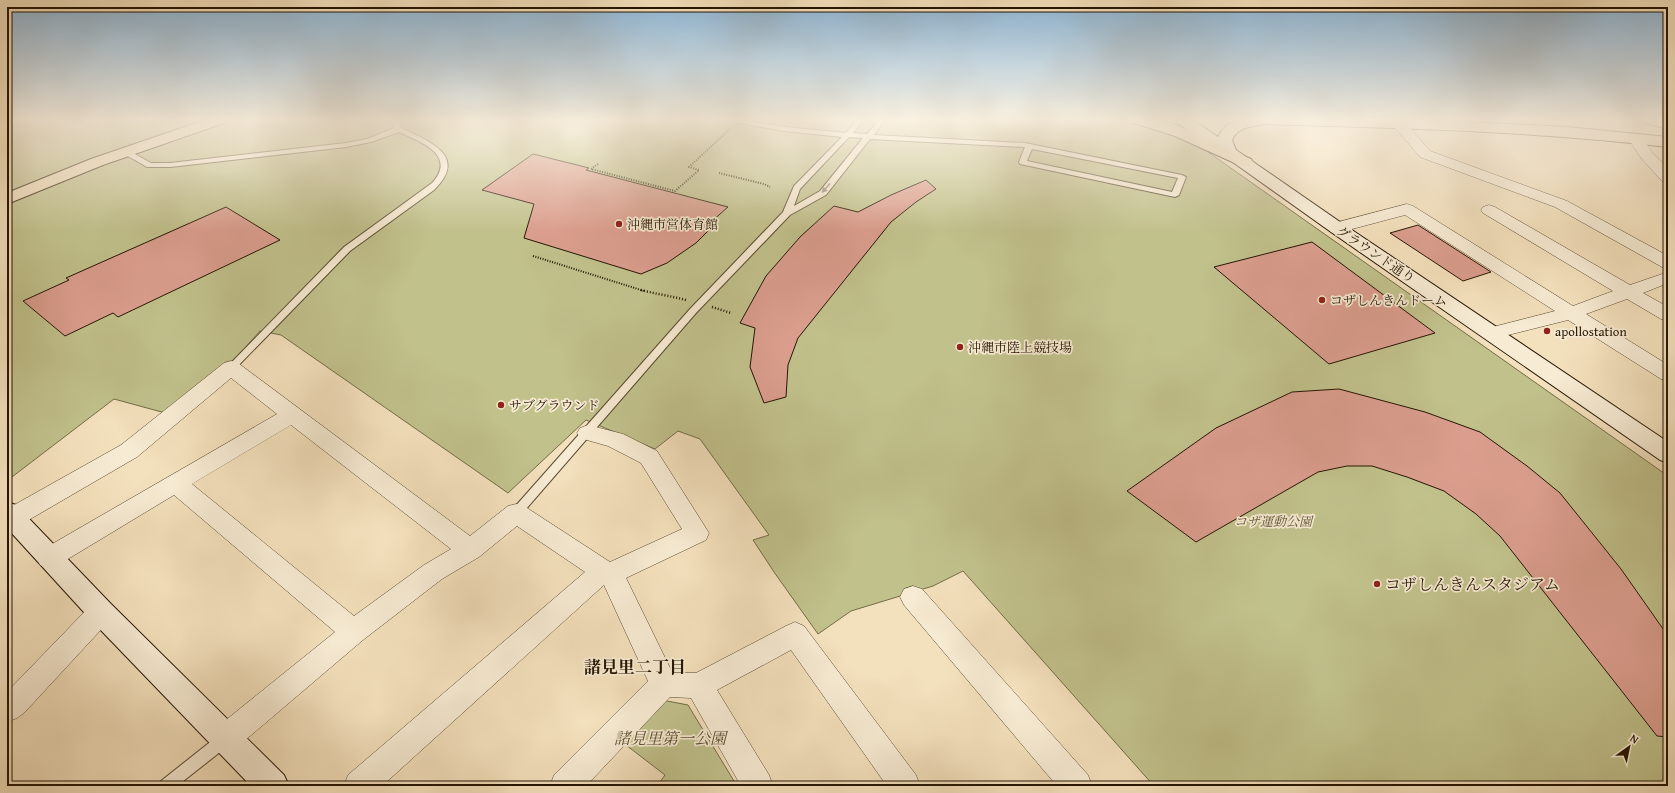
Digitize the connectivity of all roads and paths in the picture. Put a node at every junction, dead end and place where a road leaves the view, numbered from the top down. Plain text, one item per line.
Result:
1 (84, 157) edge
2 (112, 157) edge
3 (134, 157) edge
4 (240, 157) edge
5 (443, 157) edge
6 (699, 157) edge
7 (827, 157) edge
8 (853, 157) edge
9 (1025, 157) edge
10 (1084, 157) edge
11 (1233, 157) edge
12 (1237, 157) edge
13 (1433, 157) edge
14 (1648, 157) edge
15 (1244, 162) junction
16 (598, 164) dead end
17 (719, 173) dead end
18 (1668, 178) edge
19 (770, 187) dead end
20 (7, 188) edge
21 (7, 199) edge
22 (1489, 210) dead end
23 (787, 213) junction
24 (1337, 228) junction
25 (533, 256) dead end
26 (1668, 263) edge
27 (1668, 277) edge
28 (1628, 292) junction
29 (700, 304) junction
30 (731, 313) dead end
31 (1571, 313) junction
32 (1668, 315) edge
33 (1492, 333) junction
34 (231, 368) junction
35 (1668, 374) edge
36 (291, 415) junction
37 (588, 433) junction
38 (1668, 454) edge
39 (175, 483) junction
40 (516, 513) junction
41 (10, 515) edge
42 (470, 550) junction
43 (48, 558) junction
44 (606, 572) junction
45 (913, 597) dead end
46 (101, 612) junction
47 (354, 632) junction
48 (664, 684) junction
49 (699, 686) junction
50 (7, 709) edge
51 (226, 738) junction
52 (166, 786) edge
53 (273, 786) edge
54 (359, 786) edge
55 (565, 786) edge
56 (758, 786) edge
57 (905, 786) edge
58 (1077, 786) edge

1 - 20 main road
2 - 21 main road
3 - 4 lane
5 - 34 lane
6 - 16 path
7 - 23 lane
8 -> 23 lane
9 - 10 lane
11 - 15 main road
12 - 15 street, グラウンド通り
13 - 26 street
14 - 18 street
15 - 24 street, グラウンド通り
17 - 19 path
22 - 28 street
23 - 29 lane
24 - 31 street
24 - 33 street, グラウンド通り
25 - 29 path
27 - 28 street
28 - 31 street
28 - 32 street
29 - 30 path
29 - 37 lane
31 - 33 street
31 - 35 street
33 - 38 street, グラウンド通り
34 - 36 street
34 - 41 street
36 - 39 street
36 - 42 street
37 - 40 lane
37 - 44 street
39 - 43 street
39 - 47 street
40 - 42 street
40 - 44 street
41 - 43 street
42 - 47 street
43 - 46 street
44 - 48 street
44 - 54 street
45 - 58 street
46 - 50 street
46 - 51 street
47 - 51 street
48 - 49 street
48 - 55 street
49 - 56 street
49 - 57 street
51 - 52 lane
51 - 53 street

